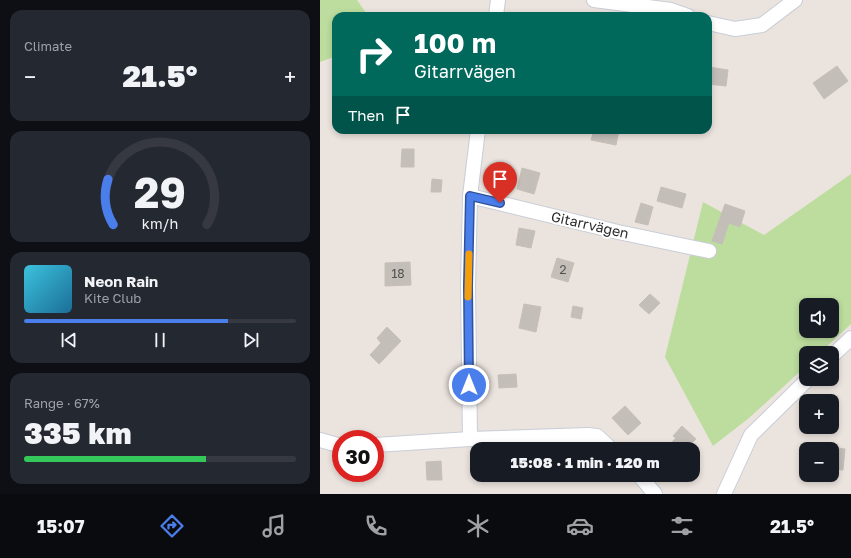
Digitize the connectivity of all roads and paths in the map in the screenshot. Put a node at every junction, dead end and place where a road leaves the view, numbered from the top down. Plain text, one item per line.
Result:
1 (498, 0) edge
2 (594, 0) edge
3 (795, 0) edge
4 (496, 12) edge
5 (676, 12) edge
6 (712, 24) edge
7 (478, 134) edge
8 (470, 196) junction
9 (709, 251) dead end
10 (851, 338) edge
11 (839, 349) edge
12 (801, 386) edge
13 (470, 439) junction
14 (320, 440) edge
15 (603, 442) edge
16 (332, 443) edge
17 (384, 444) edge
18 (645, 482) edge
19 (655, 494) edge
20 (724, 494) edge

1 - 4 street
2 - 5 street
3 - 6 street
7 - 8 street
8 - 9 street, Gitarrvägen
8 - 13 street
10 - 11 street
12 - 20 street
13 - 15 street
13 - 17 street
14 - 16 street
18 - 19 street

